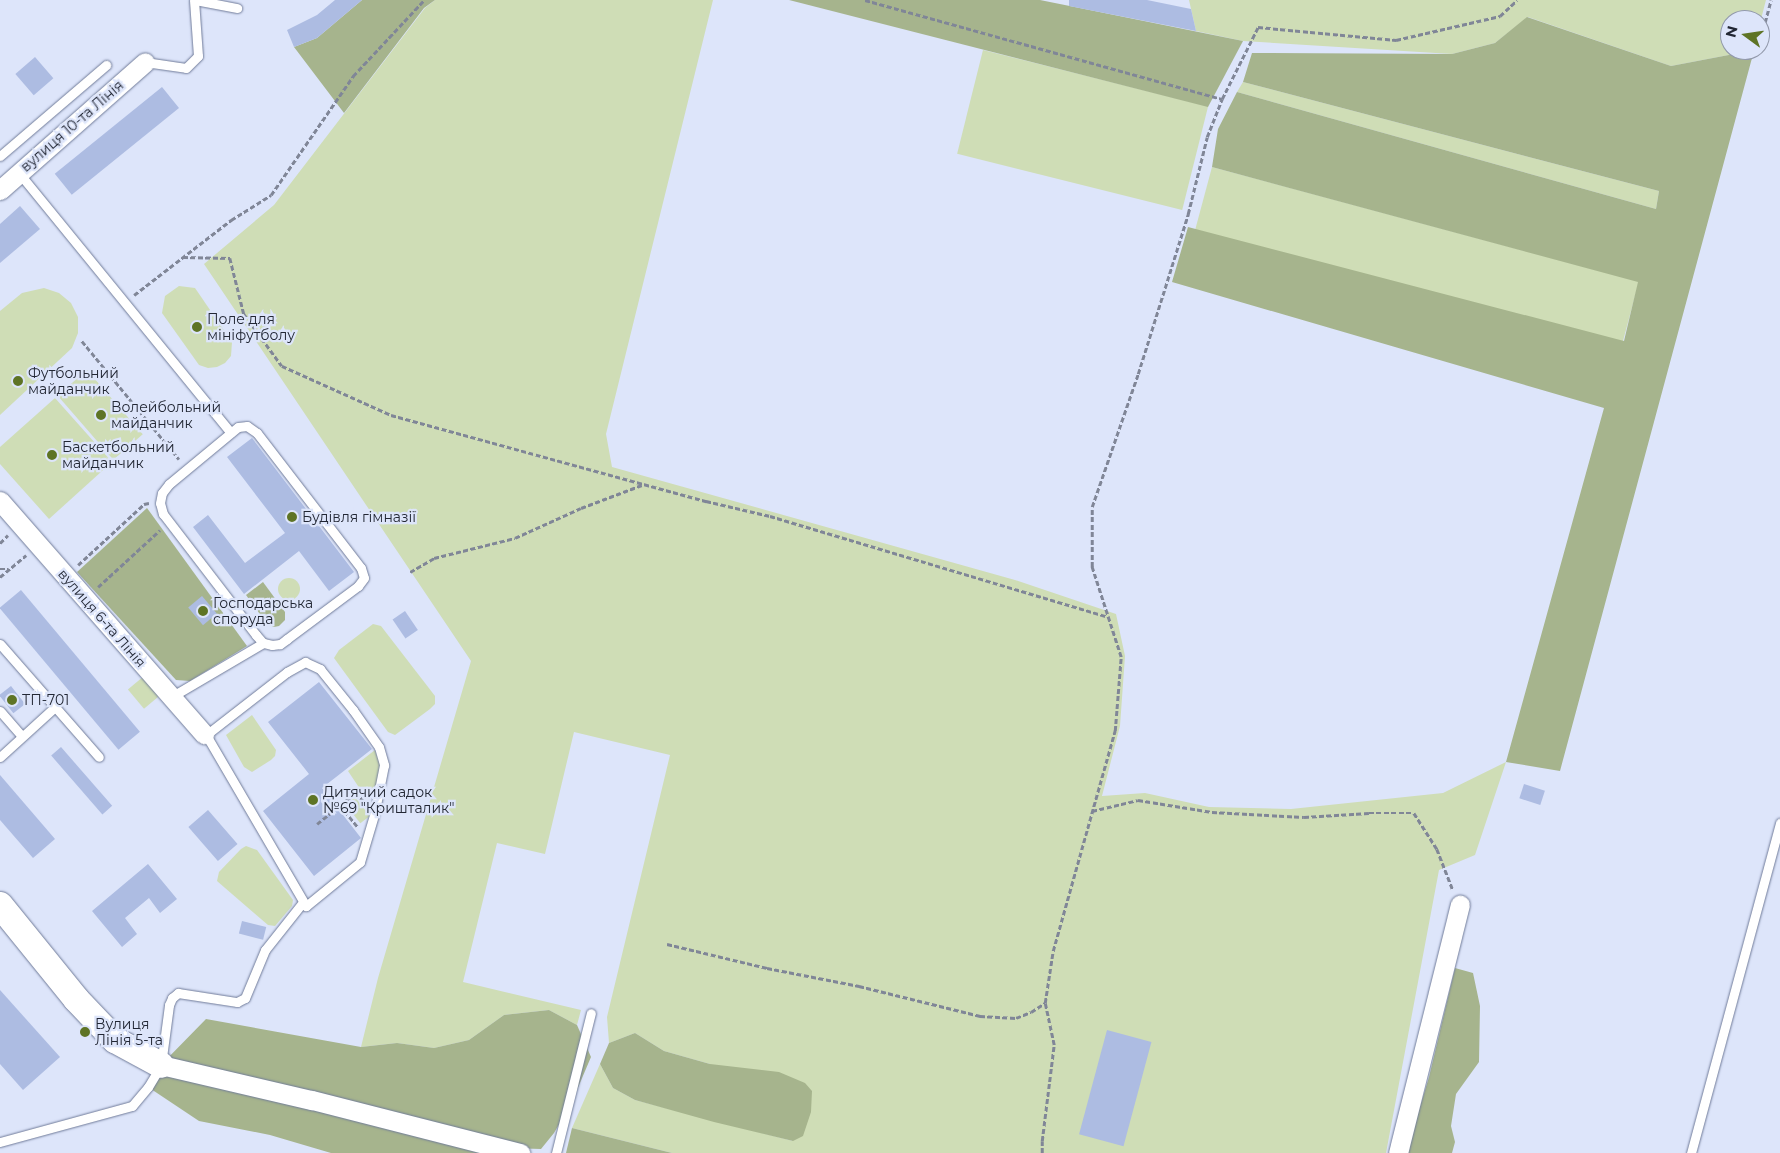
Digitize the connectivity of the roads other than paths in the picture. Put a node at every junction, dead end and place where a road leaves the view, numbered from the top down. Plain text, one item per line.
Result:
1 (194, 0) edge
2 (237, 8) dead end
3 (145, 62) joint
4 (106, 65) dead end
5 (0, 156) edge
6 (19, 173) junction
7 (0, 190) edge
8 (231, 433) junction
9 (0, 501) edge
10 (263, 642) junction
11 (0, 644) edge
12 (171, 697) junction
13 (55, 707) junction
14 (0, 711) edge
15 (205, 734) junction
16 (22, 736) junction
17 (0, 757) edge
18 (99, 757) dead end
19 (1780, 823) edge
20 (303, 902) junction
21 (0, 905) edge
22 (1460, 905) road end
23 (591, 1013) dead end
24 (161, 1065) junction
25 (0, 1142) edge
26 (520, 1153) edge
27 (556, 1153) edge
28 (1398, 1153) edge
29 (1691, 1153) edge

1 - 2 lane
1 - 3 lane
3 - 6 street, вулиця 10-та Лінія
4 - 5 lane
6 - 7 street, вулиця 10-та Лінія
6 - 8 lane
8 - 10 lane
8 - 10 lane
9 - 12 street, вулиця 6-та Лінія
10 - 12 lane
11 - 13 lane
12 - 15 street, вулиця 6-та Лінія
13 - 16 lane
13 - 18 lane
14 - 16 lane
15 - 20 lane
15 - 20 lane
16 - 17 lane
19 - 29 lane
20 - 24 lane
21 - 24 street
22 - 28 street
23 - 27 lane
24 - 25 lane
24 - 26 street

